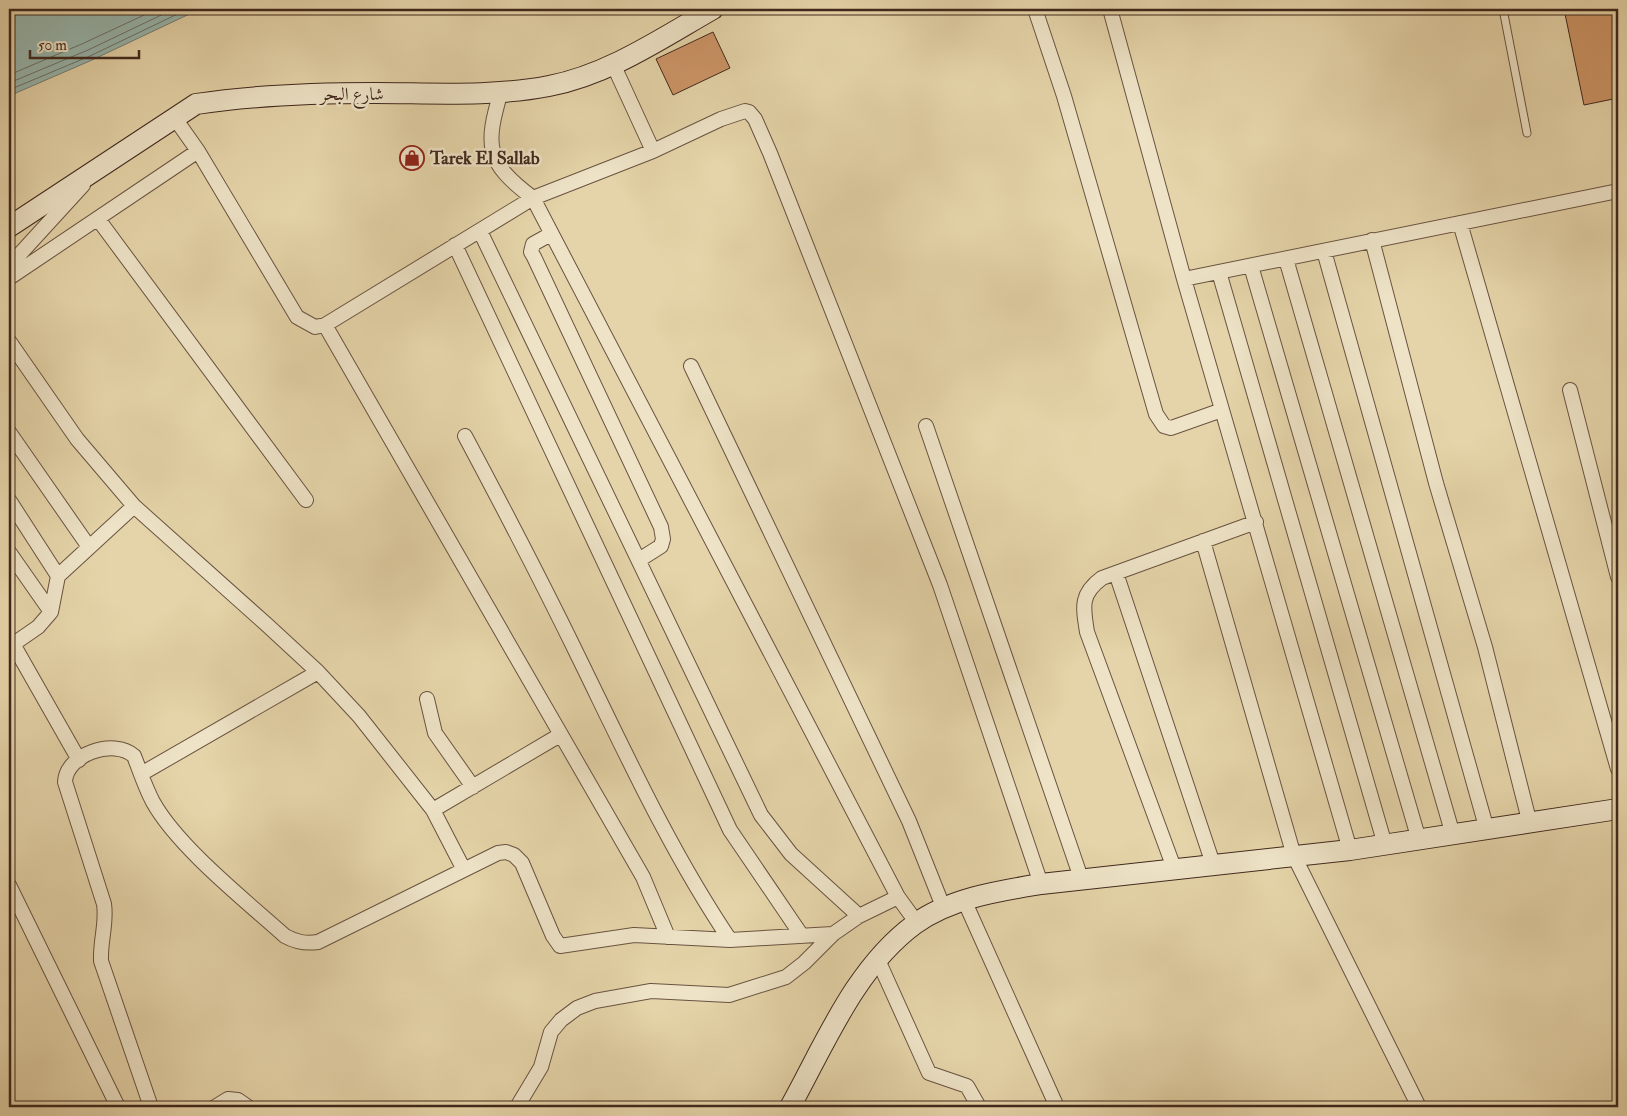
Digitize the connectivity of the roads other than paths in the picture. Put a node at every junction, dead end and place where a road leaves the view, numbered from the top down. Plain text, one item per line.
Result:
1 (713, 9) edge
2 (1035, 9) edge
3 (1110, 9) edge
4 (1503, 9) edge
5 (613, 64) junction
6 (501, 91) junction
7 (174, 117) junction
8 (1527, 134) dead end
9 (198, 151) junction
10 (653, 151) junction
11 (99, 168) junction
12 (1618, 191) edge
13 (532, 198) junction
14 (98, 218) junction
15 (1460, 223) junction
16 (9, 227) edge
17 (480, 230) junction
18 (551, 234) junction
19 (1372, 240) junction
20 (455, 245) junction
21 (1324, 251) junction
22 (1286, 259) junction
23 (9, 266) edge
24 (1251, 266) junction
25 (1219, 272) junction
26 (9, 278) edge
27 (1184, 279) junction
28 (325, 326) junction
29 (9, 341) edge
30 (691, 366) dead end
31 (1570, 390) dead end
32 (1222, 410) junction
33 (926, 426) dead end
34 (9, 432) edge
35 (466, 436) dead end
36 (9, 500) edge
37 (306, 500) dead end
38 (134, 506) junction
39 (1256, 522) junction
40 (1202, 541) junction
41 (89, 547) junction
42 (9, 552) edge
43 (639, 560) junction
44 (1116, 573) junction
45 (58, 576) junction
46 (1618, 577) edge
47 (51, 612) junction
48 (11, 645) edge
49 (318, 672) junction
50 (427, 699) dead end
51 (560, 735) junction
52 (79, 760) junction
53 (1618, 768) edge
54 (141, 774) junction
55 (472, 787) junction
56 (1618, 809) edge
57 (433, 810) junction
58 (1530, 824) junction
59 (1487, 830) junction
60 (1453, 835) junction
61 (1419, 840) junction
62 (1385, 845) junction
63 (1350, 850) junction
64 (1294, 856) junction
65 (1213, 864) junction
66 (463, 868) junction
67 (1174, 868) junction
68 (1081, 878) junction
69 (1041, 884) junction
70 (9, 885) edge
71 (898, 897) junction
72 (964, 900) junction
73 (944, 909) junction
74 (859, 916) junction
75 (917, 923) junction
76 (832, 934) junction
77 (802, 936) junction
78 (668, 937) junction
79 (730, 940) junction
80 (878, 960) junction
81 (118, 1107) edge
82 (151, 1107) edge
83 (216, 1107) edge
84 (248, 1107) edge
85 (517, 1107) edge
86 (790, 1107) edge
87 (978, 1107) edge
88 (1057, 1107) edge
89 (1419, 1107) edge

1 - 5 street, شارع البحر
2 - 32 street
3 - 27 street
4 - 8 lane
5 - 6 street, شارع البحر
5 - 10 street
6 - 7 street, شارع البحر
6 - 13 street
7 - 9 street
7 - 11 street, شارع البحر
9 - 14 street
9 - 28 street
10 - 13 street
10 - 69 street
11 - 16 street, شارع البحر
11 - 23 street
12 - 15 street
13 - 17 street
13 - 18 street
14 - 26 street
14 - 37 street
15 - 19 street
15 - 53 street
17 - 20 street
17 - 43 street
18 - 43 street
18 - 71 street
19 - 21 street
19 - 58 street
20 - 28 street
20 - 77 street
21 - 22 street
21 - 59 street
22 - 24 street
22 - 60 street
24 - 25 street
24 - 61 street
25 - 27 street
25 - 62 street
27 - 32 street
28 - 51 street
29 - 38 street
30 - 73 street
31 - 46 street
32 - 39 street
33 - 68 street
34 - 41 street
35 - 79 street
36 - 45 street
38 - 41 street
38 - 49 street
39 - 40 street
39 - 63 street
40 - 44 street
40 - 64 street
41 - 45 street
42 - 47 street
43 - 74 street
44 - 65 street
44 - 67 street
45 - 47 street
47 - 48 street
48 - 52 street
49 - 54 street
49 - 57 street
50 - 55 street
51 - 55 street
51 - 78 street
52 - 54 street
52 - 82 street
54 - 66 street
55 - 57 street
56 - 58 street
57 - 66 street
58 - 59 street
59 - 60 street
60 - 61 street
61 - 62 street
62 - 63 street
63 - 64 street
64 - 65 street
64 - 89 street
65 - 67 street
66 - 78 street
67 - 68 street
68 - 69 street
69 - 72 street
70 - 81 street
71 - 74 street
71 - 75 street
72 - 73 street
72 - 88 street
73 - 75 street
74 - 76 street
75 - 80 street
76 - 77 street
76 - 85 street
77 - 79 street
78 - 79 street
80 - 86 street
80 - 87 street
83 - 84 street

